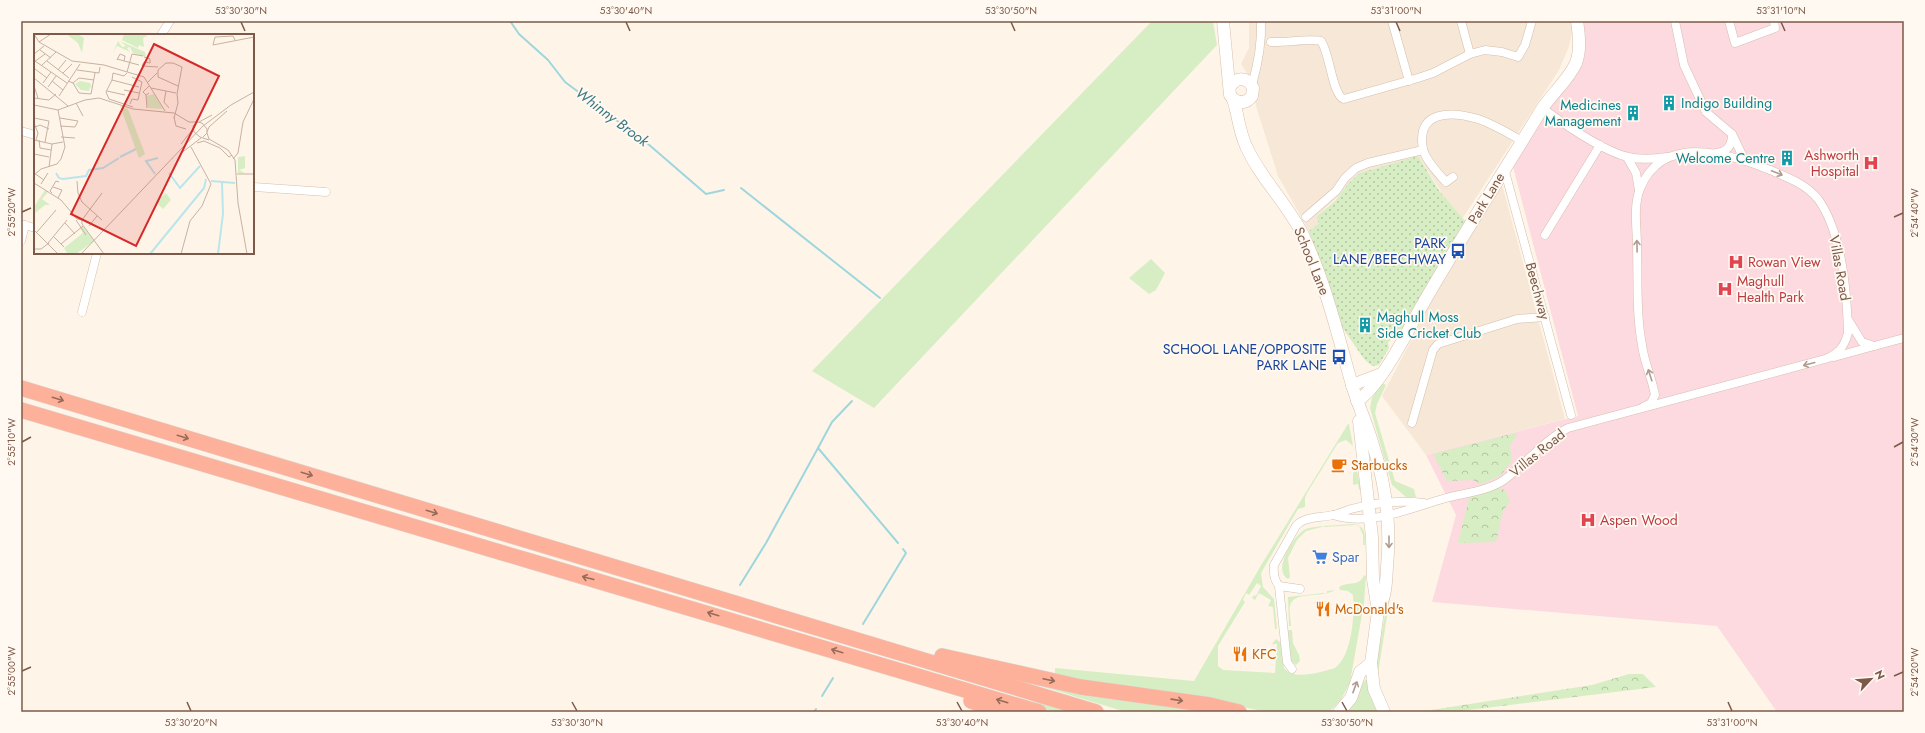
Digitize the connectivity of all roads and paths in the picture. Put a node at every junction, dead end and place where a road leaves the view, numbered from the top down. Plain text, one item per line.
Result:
1 (170, 21) edge
2 (1223, 21) edge
3 (1261, 21) edge
4 (1392, 21) edge
5 (1461, 21) edge
6 (1532, 21) edge
7 (1577, 21) edge
8 (1675, 21) edge
9 (1729, 21) edge
10 (1774, 21) edge
11 (162, 34) edge
12 (1271, 42) dead end
13 (1470, 54) junction
14 (1229, 63) junction
15 (1246, 81) junction
16 (1409, 81) junction
17 (1230, 87) junction
18 (1233, 99) junction
19 (1246, 101) junction
20 (1542, 108) junction
21 (1241, 129) junction
22 (21, 132) edge
23 (1732, 134) junction
24 (34, 135) edge
25 (1522, 141) junction
26 (1600, 145) junction
27 (1423, 150) junction
28 (1715, 154) junction
29 (1627, 157) junction
30 (1670, 157) junction
31 (1745, 161) junction
32 (1504, 168) junction
33 (1453, 177) dead end
34 (254, 187) edge
35 (1639, 190) junction
36 (326, 192) dead end
37 (1306, 217) dead end
38 (23, 225) edge
39 (34, 228) edge
40 (1545, 235) dead end
41 (21, 241) edge
42 (97, 254) edge
43 (82, 312) dead end
44 (1545, 316) junction
45 (1848, 318) junction
46 (1904, 338) edge
47 (1874, 346) junction
48 (1826, 359) junction
49 (1381, 374) junction
50 (1352, 385) junction
51 (21, 388) edge
52 (1655, 395) junction
53 (1664, 402) junction
54 (1357, 403) junction
55 (1643, 407) junction
56 (21, 410) edge
57 (1571, 415) dead end
58 (1412, 423) dead end
59 (1365, 424) junction
60 (1430, 502) junction
61 (1371, 510) junction
62 (1386, 512) junction
63 (1333, 515) junction
64 (1280, 586) junction
65 (1300, 589) dead end
66 (1374, 590) junction
67 (1378, 611) junction
68 (806, 624) junction
69 (855, 657) junction
70 (1371, 663) junction
71 (1292, 669) dead end
72 (1000, 712) edge
73 (1039, 712) edge
74 (1096, 712) edge
75 (1239, 712) edge
76 (1339, 712) edge
77 (1384, 712) edge

1 - 11 street
2 - 14 street, School Lane
3 - 15 street
4 - 16 street
5 - 13 street
6 - 13 street
7 - 20 street, Park Lane
8 - 23 street
9 - 10 street
12 - 16 street
13 - 16 street
14 - 15 street, School Lane
14 - 17 street, School Lane
15 - 17 street
15 - 19 street, School Lane
17 - 18 street, School Lane
18 - 19 street
18 - 21 street, School Lane
19 - 21 street, School Lane
20 - 25 street, Park Lane
20 - 26 street
21 - 50 street, School Lane
22 - 24 street
23 - 28 street
23 - 31 street
25 - 27 street
25 - 32 street, Park Lane
26 - 29 street
26 - 40 street
27 - 33 street
27 - 37 street
28 - 30 street, Villas Road
28 - 31 street, Villas Road
29 - 30 street
29 - 35 street
30 - 35 street, Villas Road
31 -> 45 street, Villas Road
32 - 44 street, Beechway
32 - 49 street, Park Lane
34 - 36 street
52 -> 35 street, Villas Road
38 - 39 street
38 - 41 street
42 - 43 street
44 - 57 street, Beechway
44 - 58 street
45 - 47 street
45 - 48 street, Villas Road
46 - 47 street
47 - 48 street
48 -> 53 street, Villas Road
49 - 50 street
49 - 54 street, Park Lane
50 - 54 street, School Lane
51 -> 68 highway
52 - 53 street
52 - 55 street, Villas Road
53 - 55 street, Villas Road
54 - 59 street, School Lane
54 - 61 street, School Lane
55 - 60 street, Villas Road
69 -> 56 highway
59 - 61 street, School Lane
59 - 62 street, School Lane
60 - 62 street, Villas Road
60 - 62 street, Villas Road
61 - 62 street, Villas Road
61 - 62 street
61 - 63 street
61 - 63 street
61 - 66 street, School Lane
62 - 66 street, School Lane
62 -> 67 street, School Lane
63 - 64 street
64 - 65 street
64 - 71 street
66 - 67 street, School Lane
67 - 70 street
68 - 74 highway
68 -> 75 highway
69 - 72 highway
73 -> 69 highway
76 -> 70 street
70 - 77 street

